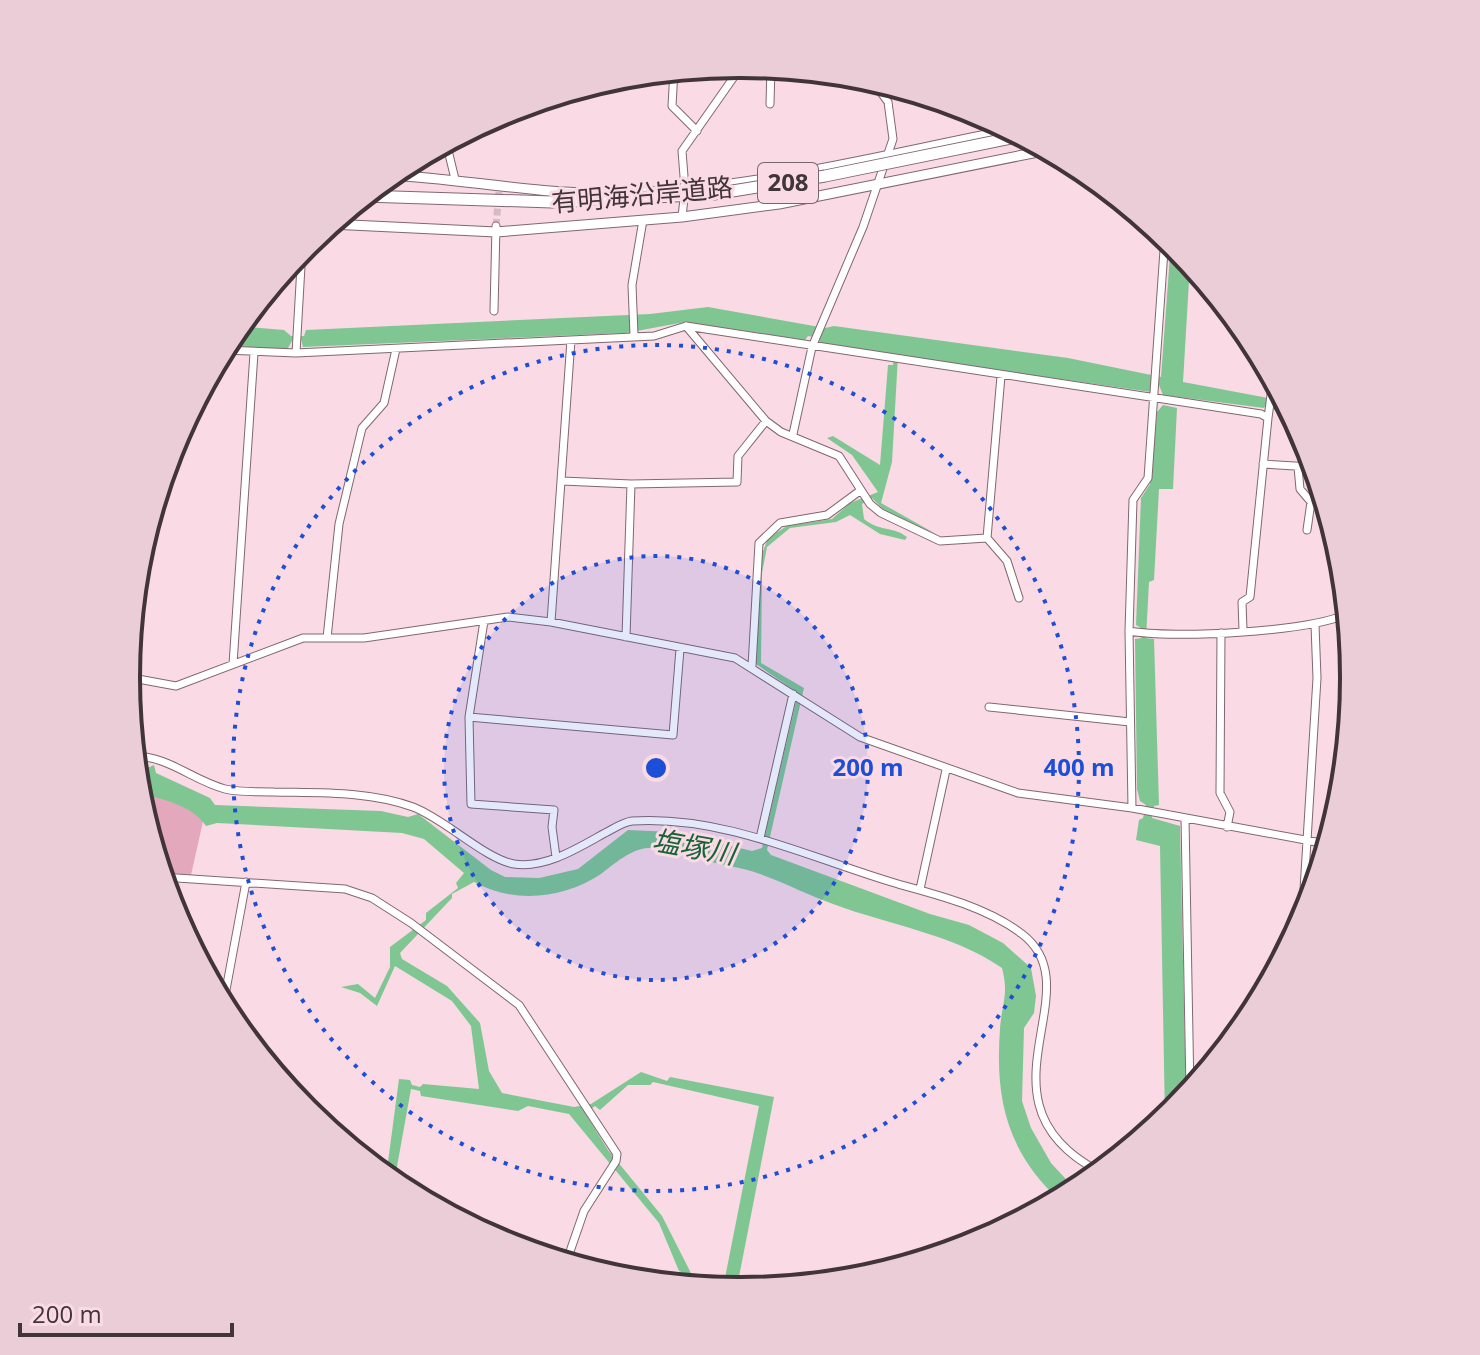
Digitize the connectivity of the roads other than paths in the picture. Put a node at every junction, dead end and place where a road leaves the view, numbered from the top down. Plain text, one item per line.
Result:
1 (733, 78) edge
2 (771, 79) edge
3 (673, 82) edge
4 (883, 96) edge
5 (770, 104) dead end
6 (697, 131) junction
7 (991, 134) edge
8 (1004, 139) edge
9 (951, 141) junction
10 (449, 153) edge
11 (1031, 153) edge
12 (886, 156) junction
13 (959, 168) junction
14 (411, 176) edge
15 (455, 179) junction
16 (880, 184) junction
17 (685, 189) junction
18 (383, 197) edge
19 (682, 217) junction
20 (643, 220) junction
21 (348, 225) edge
22 (496, 229) junction
23 (1164, 254) edge
24 (301, 270) edge
25 (494, 311) dead end
26 (686, 326) junction
27 (634, 335) junction
28 (571, 340) junction
29 (812, 347) junction
30 (396, 349) junction
31 (237, 351) edge
32 (254, 353) junction
33 (296, 353) junction
34 (1001, 376) junction
35 (1154, 399) junction
36 (1271, 399) edge
37 (1268, 418) junction
38 (766, 421) junction
39 (793, 434) junction
40 (1263, 464) junction
41 (1298, 467) junction
42 (1301, 467) edge
43 (562, 481) junction
44 (631, 484) junction
45 (861, 490) junction
46 (1307, 530) dead end
47 (987, 538) junction
48 (1019, 598) dead end
49 (1336, 618) edge
50 (484, 621) junction
51 (551, 622) junction
52 (1315, 625) junction
53 (1243, 630) junction
54 (1132, 632) junction
55 (1221, 633) junction
56 (626, 637) junction
57 (327, 638) junction
58 (680, 649) junction
59 (233, 664) junction
60 (752, 666) junction
61 (140, 679) edge
62 (793, 694) junction
63 (989, 707) dead end
64 (469, 717) junction
65 (1130, 722) junction
66 (146, 758) edge
67 (946, 770) junction
68 (1136, 809) junction
69 (1185, 818) junction
70 (1227, 827) junction
71 (760, 838) junction
72 (1309, 842) junction
73 (1316, 843) edge
74 (556, 857) junction
75 (1306, 875) edge
76 (175, 878) edge
77 (246, 882) junction
78 (920, 889) junction
79 (227, 986) edge
80 (1190, 1074) edge
81 (1088, 1165) edge
82 (570, 1252) edge

1 - 6 street
2 - 5 street
3 - 6 street
4 - 12 street
6 - 17 street
7 - 9 main road, 有明海沿岸道路
8 - 18 highway, 208, bridge
9 - 12 main road, 有明海沿岸道路
9 - 13 street
10 - 15 street
11 - 13 main road, 有明海沿岸道路
12 - 16 street
12 - 17 main road, 有明海沿岸道路
13 - 16 main road, 有明海沿岸道路
14 - 15 main road, 有明海沿岸道路
15 - 17 main road, 有明海沿岸道路
16 - 19 main road, 有明海沿岸道路
16 - 29 street
17 - 19 street
19 - 20 main road, 有明海沿岸道路
20 - 22 main road, 有明海沿岸道路
20 - 27 street
21 - 22 main road, 有明海沿岸道路
22 - 25 street
23 - 35 street
24 - 33 street
26 - 27 street
26 - 29 street
26 - 38 street
27 - 28 street
28 - 30 street
28 - 43 street
29 - 34 street
29 - 39 street
30 - 33 street
30 - 57 street
31 - 32 street
32 - 33 street
32 - 59 street
34 - 35 street
34 - 47 street
35 - 37 street
35 - 54 street
36 - 37 street
37 - 40 street
38 - 39 street
38 - 44 street
39 - 45 street
40 - 41 street
40 - 53 street
41 - 42 street
41 - 46 street
43 - 44 street
43 - 51 street
44 - 56 street
45 - 47 street
45 - 60 street
47 - 48 street
49 - 52 street
50 - 51 street
50 - 57 street
50 - 64 street
51 - 56 street
52 - 53 street
52 - 72 street
53 - 55 street
54 - 55 street
54 - 65 street
55 - 70 street
56 - 58 street
57 - 59 street
58 - 60 street
58 - 64 street
59 - 61 street
60 - 62 street
62 - 67 street
62 - 71 street
63 - 65 street
64 - 74 street
65 - 68 street
66 - 74 street
67 - 68 street
67 - 78 street
68 - 69 street
69 - 70 street
69 - 80 street
70 - 72 street
71 - 74 street
71 - 78 street
72 - 73 street
72 - 75 street
76 - 77 street
77 - 79 street
77 - 82 street
78 - 81 street

